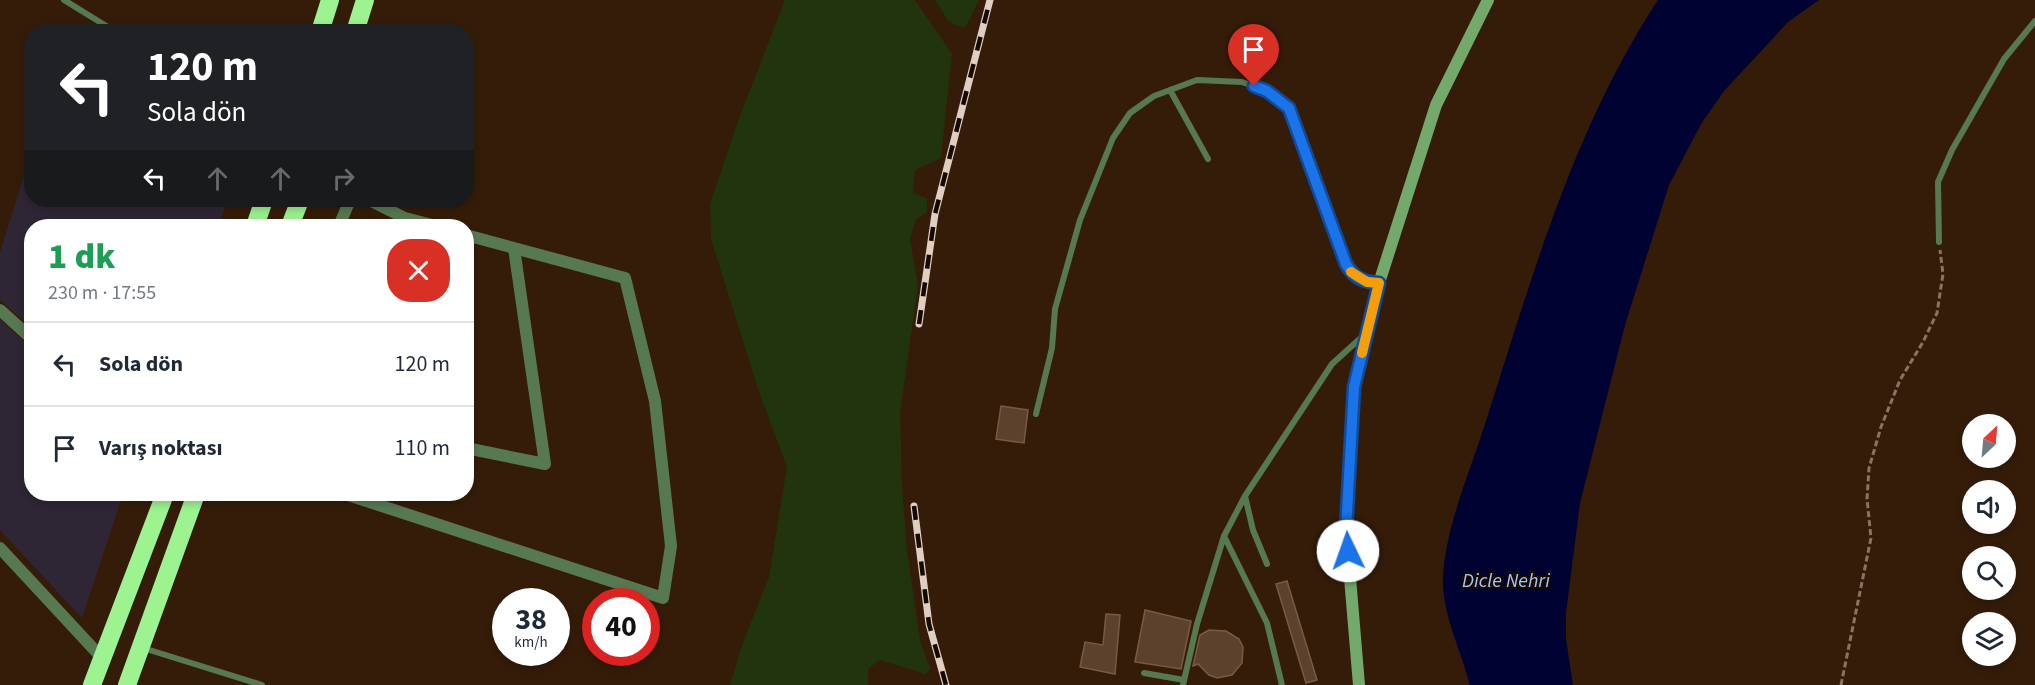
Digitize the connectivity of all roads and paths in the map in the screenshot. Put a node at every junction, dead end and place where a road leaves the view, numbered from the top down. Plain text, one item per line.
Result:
1 (64, 0) edge
2 (330, 0) edge
3 (365, 0) edge
4 (1488, 0) edge
5 (2035, 21) edge
6 (103, 24) edge
7 (322, 24) edge
8 (358, 24) edge
9 (1170, 90) junction
10 (1208, 159) dead end
11 (381, 207) edge
12 (401, 219) edge
13 (474, 237) edge
14 (1939, 242) joint
15 (514, 248) junction
16 (1379, 283) junction
17 (0, 310) edge
18 (24, 332) edge
19 (1367, 333) junction
20 (1036, 414) dead end
21 (474, 450) edge
22 (1245, 496) junction
23 (162, 501) edge
24 (194, 501) edge
25 (366, 501) edge
26 (1224, 536) junction
27 (0, 548) edge
28 (1267, 564) dead end
29 (142, 648) junction
30 (102, 658) junction
31 (1144, 673) dead end
32 (1183, 683) edge
33 (92, 685) edge
34 (128, 685) edge
35 (262, 685) edge
36 (1282, 685) edge
37 (1359, 685) edge
38 (1841, 685) edge

1 - 6 lane
2 - 7 highway
3 - 8 highway
4 - 16 street
5 - 14 lane
9 - 10 lane
9 - 16 lane
9 - 20 lane
11 - 12 street
13 - 15 street
14 - 38 path
15 - 21 street
15 - 25 street
16 - 19 street
17 - 18 street
19 - 22 lane
19 - 37 street
22 - 26 lane
22 - 28 lane
23 - 30 highway
24 - 29 highway
26 - 32 lane
26 - 36 lane
27 - 30 street
29 - 34 highway
29 - 35 lane
30 - 33 highway
31 - 32 lane

